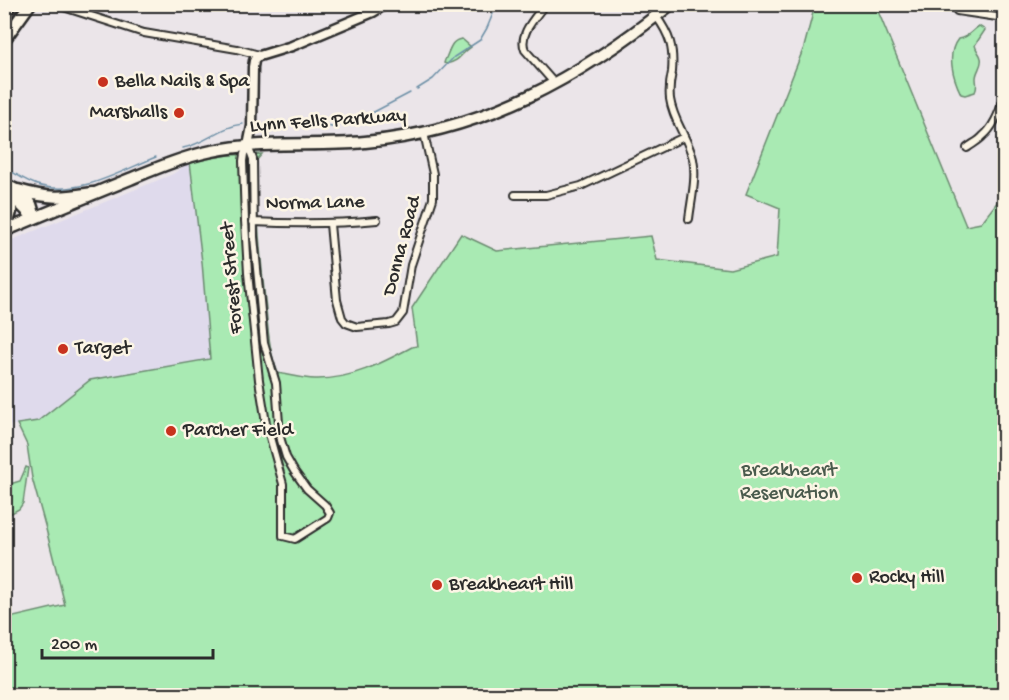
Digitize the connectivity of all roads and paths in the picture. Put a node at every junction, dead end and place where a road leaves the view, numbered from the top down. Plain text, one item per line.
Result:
1 (11, 4) edge
2 (30, 4) edge
3 (54, 4) edge
4 (386, 4) edge
5 (545, 4) edge
6 (671, 4) edge
7 (957, 11) dead end
8 (4, 14) edge
9 (656, 16) junction
10 (1005, 18) edge
11 (4, 40) edge
12 (259, 55) junction
13 (555, 84) junction
14 (1005, 97) edge
15 (424, 133) junction
16 (684, 137) junction
17 (249, 146) junction
18 (967, 148) dead end
19 (4, 184) edge
20 (18, 190) junction
21 (4, 192) edge
22 (93, 193) junction
23 (515, 195) dead end
24 (34, 218) junction
25 (689, 219) dead end
26 (377, 220) dead end
27 (253, 222) junction
28 (330, 224) junction
29 (4, 226) edge
30 (4, 231) edge
31 (277, 406) junction
32 (264, 407) junction
33 (290, 464) junction
34 (279, 467) junction

1 - 8 main road
2 - 11 main road
3 - 12 street
4 - 12 street
5 - 13 street
6 - 9 main road, Lynn Fells Parkway
7 - 10 street
9 - 13 main road, Lynn Fells Parkway
9 - 16 street
12 - 17 street, Forest Street
13 - 15 main road, Lynn Fells Parkway
14 - 18 street
15 - 17 main road, Lynn Fells Parkway
15 - 28 street, Donna Road
16 - 23 street
16 - 25 street
17 - 22 main road, Lynn Fells Parkway
17 - 27 street, Forest Street
17 - 32 street, Forest Street
19 - 20 main road
20 - 22 main road
20 - 24 main road
21 - 24 main road
21 - 29 main road
22 - 24 main road, Lynn Fells Parkway
24 - 30 main road, Lynn Fells Parkway
26 - 28 street, Norma Lane
27 - 28 street, Norma Lane
27 - 31 street, Forest Street
31 - 32 street
31 - 33 street, Forest Street
32 - 34 street, Forest Street
33 - 34 street
33 - 34 street, Forest Street

